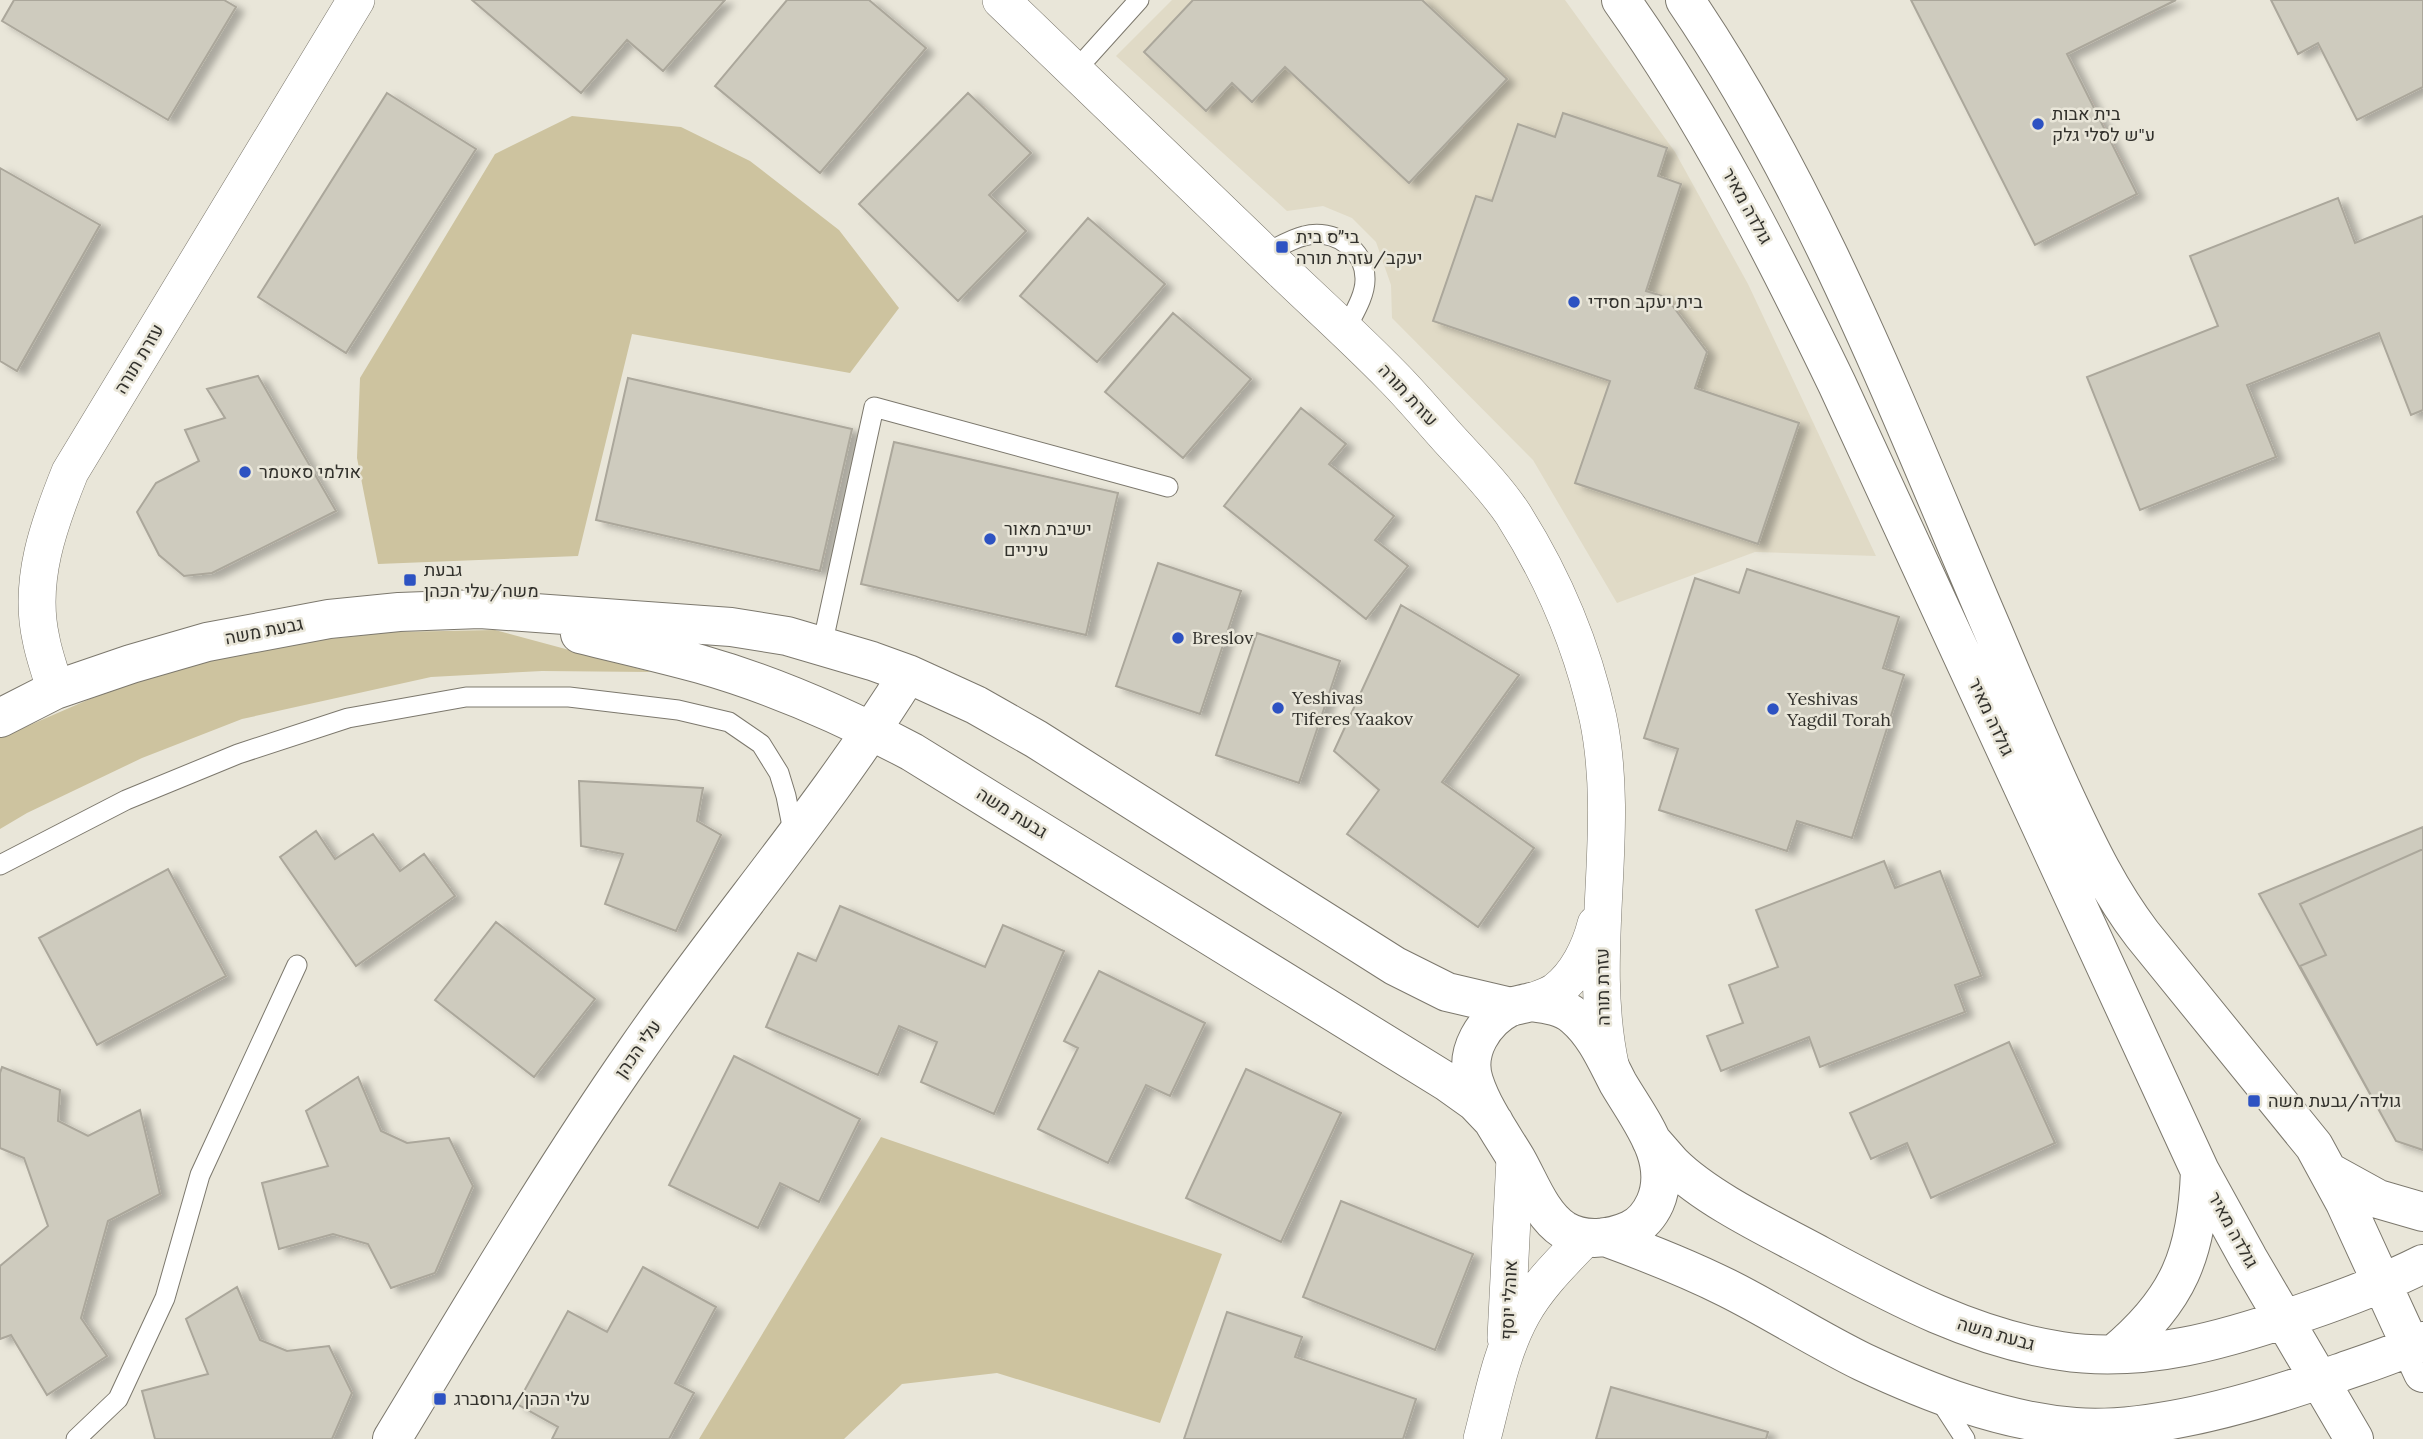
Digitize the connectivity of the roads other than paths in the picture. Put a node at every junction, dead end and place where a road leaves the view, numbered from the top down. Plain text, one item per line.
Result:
1 (356, 0) edge
2 (1001, 0) edge
3 (1139, 0) edge
4 (1621, 0) edge
5 (1685, 0) edge
6 (1075, 71) junction
7 (1264, 254) junction
8 (1345, 331) junction
9 (1168, 487) dead end
10 (480, 608) junction
11 (822, 646) junction
12 (908, 674) junction
13 (55, 690) junction
14 (0, 718) edge
15 (873, 731) junction
16 (794, 836) junction
17 (0, 865) edge
18 (1603, 903) junction
19 (297, 965) dead end
20 (1521, 1005) junction
21 (1611, 1070) junction
22 (1494, 1122) junction
23 (1651, 1140) junction
24 (1515, 1158) junction
25 (2200, 1171) junction
26 (2329, 1172) junction
27 (2423, 1212) edge
28 (1595, 1237) junction
29 (2423, 1264) edge
30 (2382, 1284) junction
31 (2283, 1320) junction
32 (1506, 1349) junction
33 (2114, 1354) junction
34 (2419, 1354) edge
35 (2321, 1379) junction
36 (1935, 1392) junction
37 (2098, 1427) junction
38 (76, 1439) edge
39 (392, 1439) edge
40 (1482, 1439) edge
41 (1965, 1439) edge
42 (2160, 1439) edge
43 (2354, 1439) edge

1 - 13 street, עזרת תורה
2 - 6 street, עזרת תורה
3 - 6 lane
4 - 25 street, גולדה מאיר
5 - 26 street, גולדה מאיר
6 - 7 street, עזרת תורה
7 - 8 street, עזרת תורה
7 - 8 lane
8 - 18 street, עזרת תורה
9 - 11 lane
10 - 11 street, גבעת משה
10 - 13 street, גבעת משה
10 - 15 street, גבעת משה
11 - 12 street, גבעת משה
12 - 15 street, עלי הכהן
12 - 20 street, גבעת משה
13 - 14 street
15 - 16 street, עלי הכהן
15 - 22 street, גבעת משה
16 - 17 lane
16 - 39 street, עלי הכהן
18 - 20 street, עזרת תורה
18 - 21 street, עזרת תורה
19 - 38 lane
20 - 21 street, גבעת משה
20 - 22 street
21 - 23 street, גבעת משה
22 - 24 street
23 - 28 street
23 - 33 street, גבעת משה
24 - 28 street
24 - 32 street, אוהלי יוסף
25 - 31 street, גולדה מאיר
25 - 33 street
26 - 27 street
26 - 30 street, גולדה מאיר
28 - 32 street, אוהלי יוסף
28 - 36 street
29 - 30 street, גבעת משה
30 - 31 street, גבעת משה
30 - 34 street, גולדה מאיר
31 - 33 street, גבעת משה
31 - 35 street, גולדה מאיר
32 - 40 street
34 - 35 street
35 - 37 street
35 - 43 street, גולדה מאיר
36 - 37 street
36 - 41 lane
37 - 42 street

